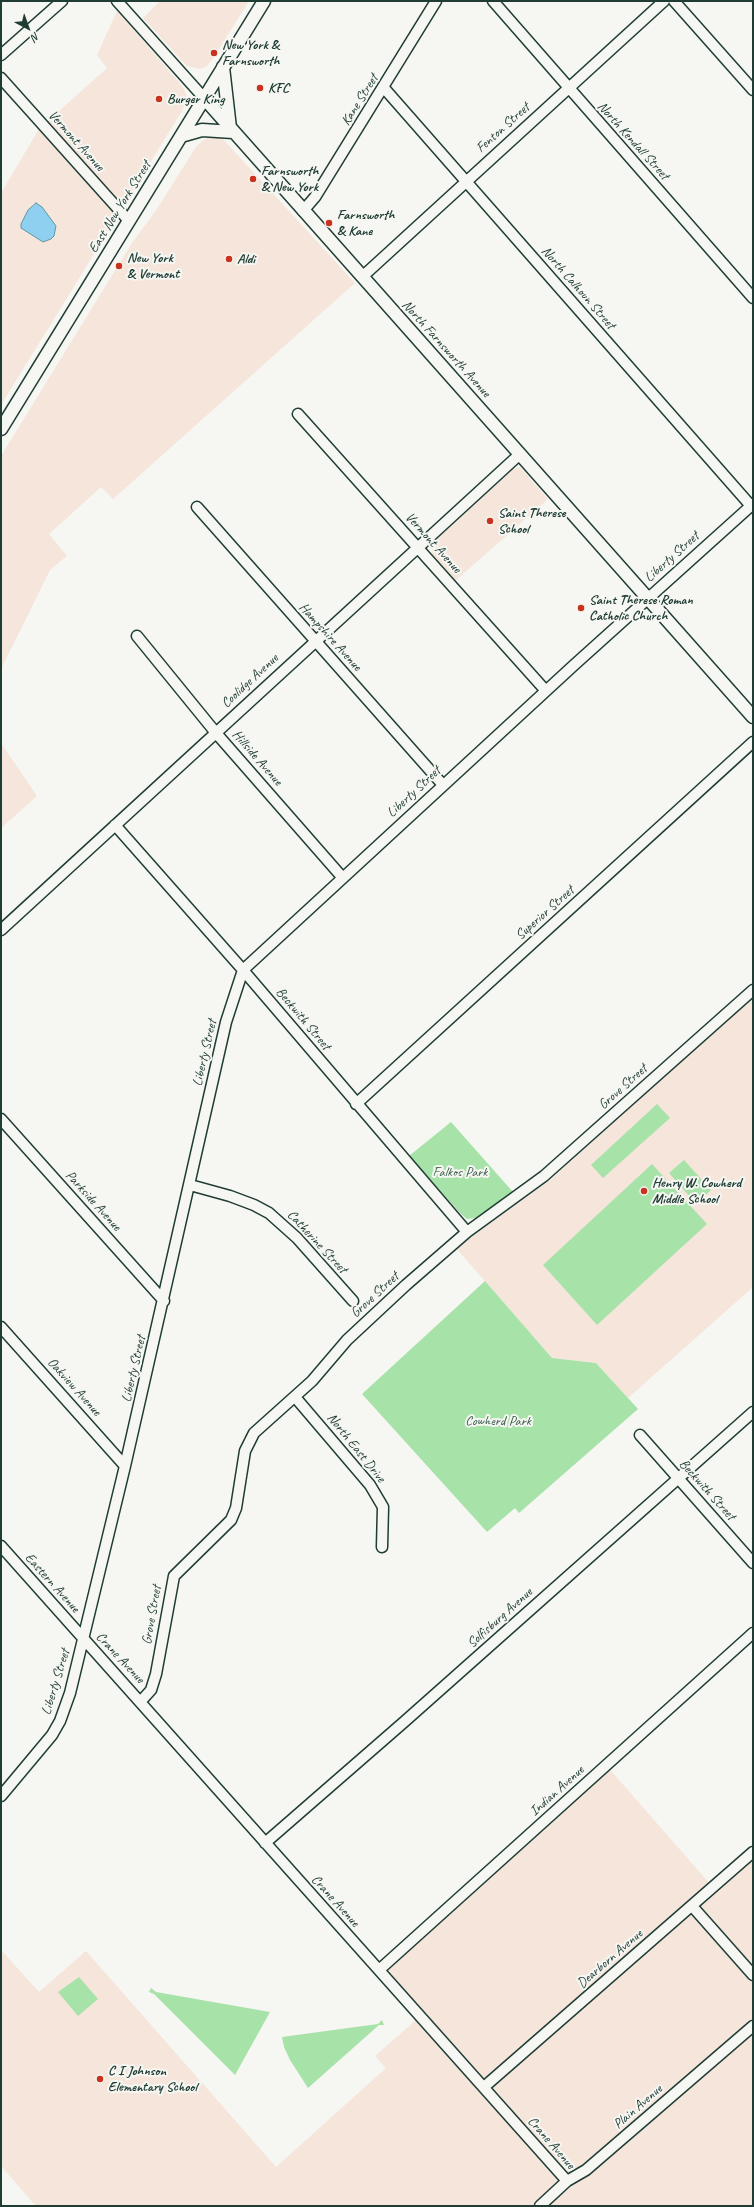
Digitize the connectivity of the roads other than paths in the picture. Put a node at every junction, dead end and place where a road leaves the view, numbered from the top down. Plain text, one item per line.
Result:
1 (62, 1) edge
2 (117, 1) edge
3 (264, 1) edge
4 (436, 1) edge
5 (493, 1) edge
6 (664, 1) edge
7 (674, 1) edge
8 (1, 56) edge
9 (223, 67) junction
10 (1, 78) edge
11 (384, 88) junction
12 (568, 88) junction
13 (753, 90) edge
14 (204, 98) junction
15 (232, 130) junction
16 (181, 136) junction
17 (466, 181) junction
18 (303, 211) junction
19 (129, 222) junction
20 (362, 277) junction
21 (753, 298) edge
22 (298, 414) dead end
23 (1, 429) edge
24 (520, 454) junction
25 (752, 505) edge
26 (197, 508) dead end
27 (418, 546) junction
28 (647, 598) junction
29 (137, 636) dead end
30 (314, 641) junction
31 (546, 691) junction
32 (753, 717) edge
33 (216, 732) junction
34 (753, 742) edge
35 (443, 785) junction
36 (115, 826) junction
37 (342, 877) junction
38 (1, 930) edge
39 (243, 970) junction
40 (753, 990) edge
41 (356, 1104) junction
42 (1, 1119) edge
43 (190, 1185) junction
44 (467, 1232) junction
45 (164, 1301) junction
46 (353, 1302) dead end
47 (1, 1327) edge
48 (295, 1397) junction
49 (753, 1412) edge
50 (640, 1435) dead end
51 (125, 1466) junction
52 (678, 1478) junction
53 (1, 1546) edge
54 (382, 1547) dead end
55 (753, 1562) edge
56 (753, 1633) edge
57 (83, 1639) junction
58 (141, 1701) junction
59 (1, 1796) edge
60 (265, 1843) junction
61 (753, 1852) edge
62 (692, 1906) junction
63 (379, 1970) junction
64 (753, 1975) edge
65 (753, 2026) edge
66 (484, 2087) junction
67 (567, 2182) junction
68 (540, 2206) edge

1 - 8 street
2 - 14 street, North Farnsworth Avenue
3 - 9 main road, East New York Street
4 - 11 street, Kane Street
5 - 12 street, North Kendall Street
6 - 12 street, Fenton Street
7 - 13 street
9 - 14 main road, East New York Street
9 - 15 main road
10 - 19 street, Vermont Avenue
11 - 17 street, North Calhoun Street
11 - 18 street, Kane Street
12 - 17 street, Fenton Street
12 - 21 street, North Kendall Street
14 - 15 main road, North Farnsworth Avenue
14 - 16 main road, East New York Street
15 - 16 main road
15 - 18 main road, North Farnsworth Avenue
16 - 19 main road, East New York Street
17 - 20 street, Fenton Street
17 - 25 street, North Calhoun Street
18 - 20 main road, North Farnsworth Avenue
19 - 23 main road, East New York Street
20 - 24 main road, North Farnsworth Avenue
22 - 27 street, Vermont Avenue
24 - 27 street, Coolidge Avenue
24 - 28 main road, North Farnsworth Avenue
25 - 28 street, Liberty Street
26 - 30 street, Hampshire Avenue
27 - 30 street, Coolidge Avenue
27 - 31 street, Vermont Avenue
28 - 31 street, Liberty Street
28 - 32 main road, North Farnsworth Avenue
29 - 33 street, Hillside Avenue
30 - 33 street, Coolidge Avenue
30 - 35 street, Hampshire Avenue
31 - 35 street, Liberty Street
33 - 36 street, Coolidge Avenue
33 - 37 street, Hillside Avenue
34 - 41 street, Superior Street
35 - 37 street, Liberty Street
36 - 38 street, Coolidge Avenue
36 - 39 street, Beckwith Street
37 - 39 street, Liberty Street
39 - 41 street, Beckwith Street
39 - 43 street, Liberty Street
40 - 44 street, Grove Street
41 - 44 street, Beckwith Street
42 - 45 street, Parkside Avenue
43 - 45 street, Liberty Street
43 - 46 street, Catherine Street
44 - 48 street, Grove Street
45 - 51 street, Liberty Street
47 - 51 street, Oakview Avenue
48 - 54 street, North East Drive
48 - 58 street, Grove Street
49 - 52 street, Solfisburg Avenue
50 - 52 street, Beckwith Street
51 - 57 street, Liberty Street
52 - 55 street, Beckwith Street
52 - 60 street, Solfisburg Avenue
53 - 57 street, Eastern Avenue
56 - 63 street, Indian Avenue
57 - 58 street, Crane Avenue
57 - 59 street, Liberty Street
58 - 60 street, Crane Avenue
60 - 63 street, Crane Avenue
61 - 62 street, Dearborn Avenue
62 - 64 street
62 - 66 street, Dearborn Avenue
63 - 66 street, Crane Avenue
65 - 67 street, Plain Avenue
66 - 67 street, Crane Avenue
67 - 68 street, Plain Avenue

